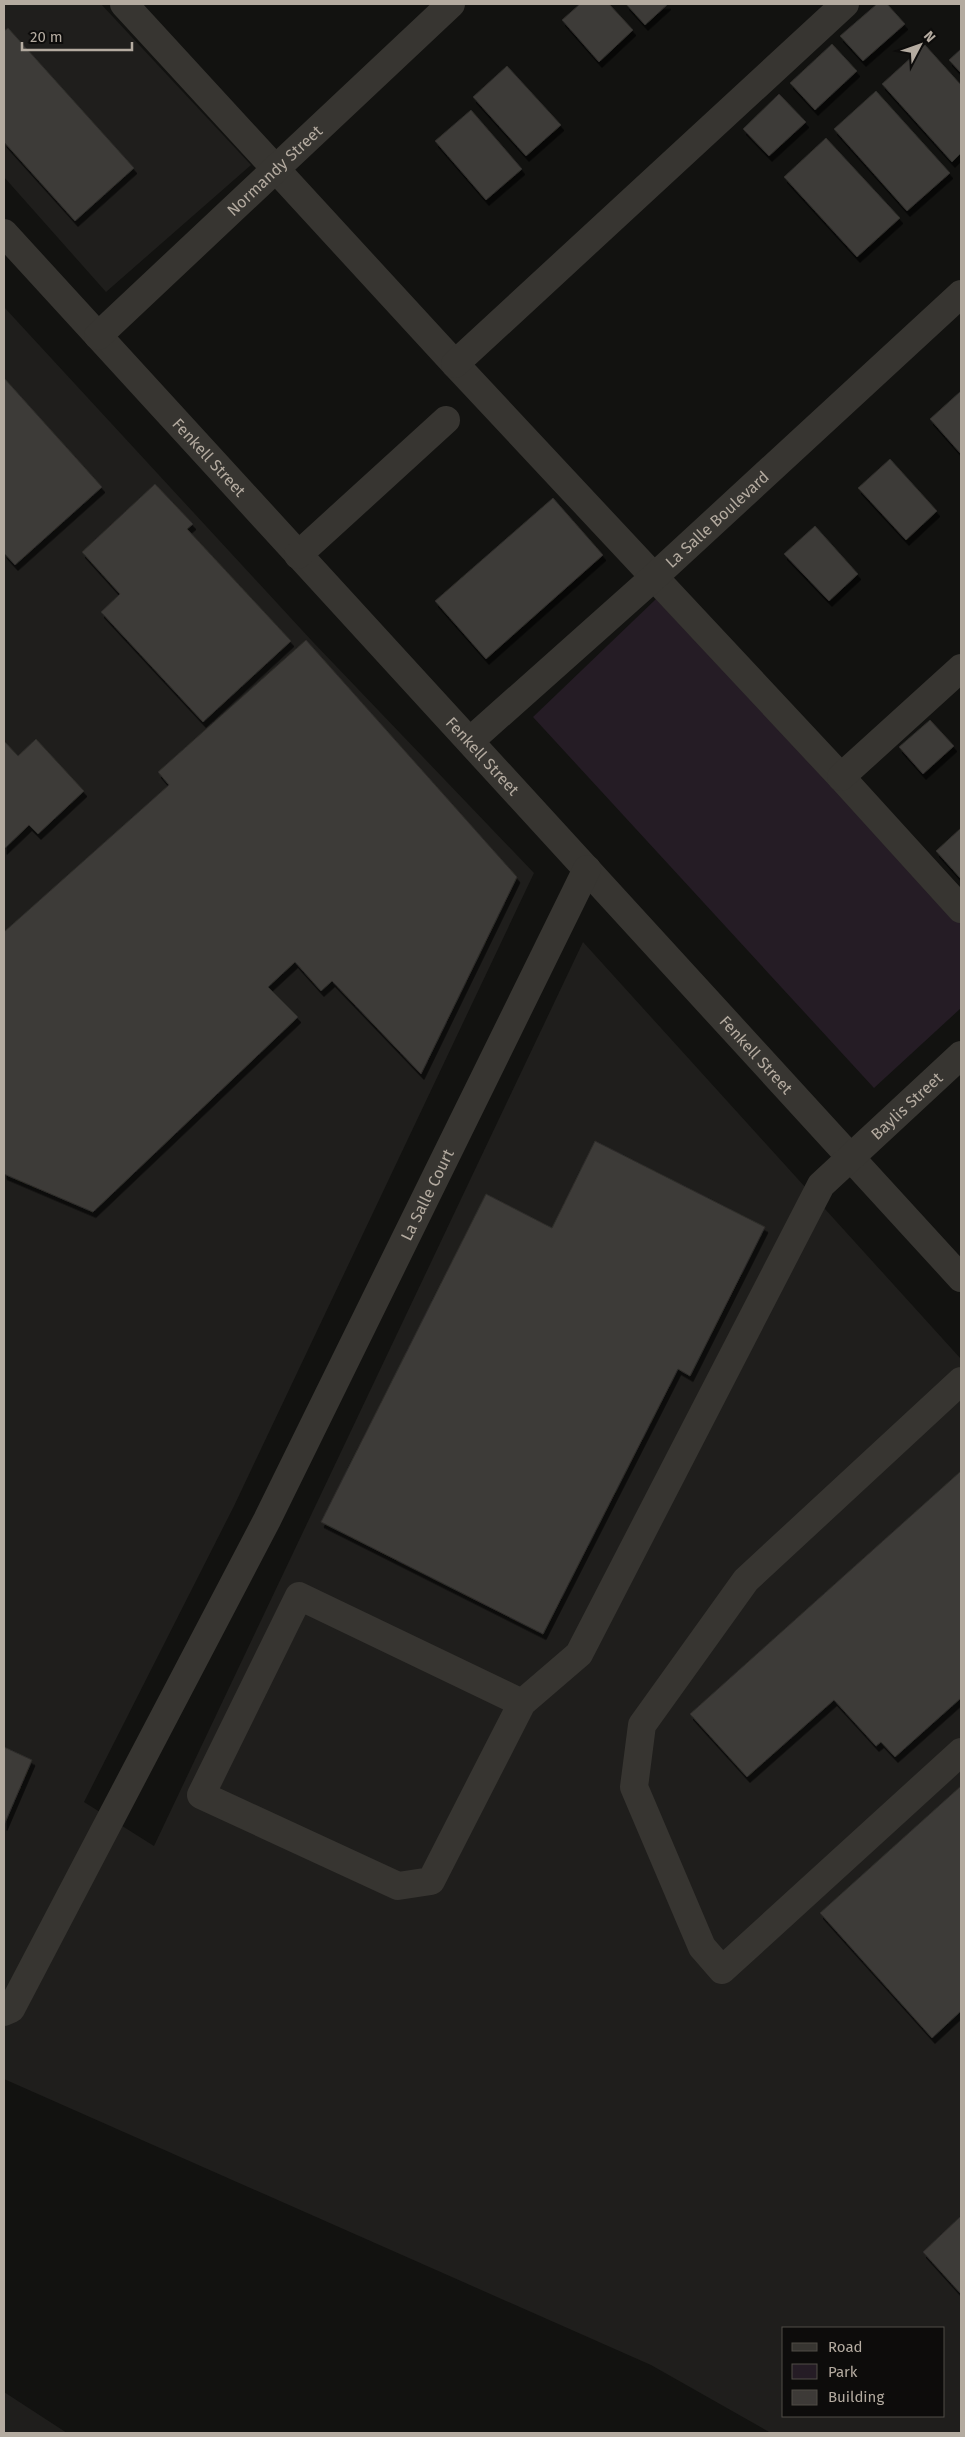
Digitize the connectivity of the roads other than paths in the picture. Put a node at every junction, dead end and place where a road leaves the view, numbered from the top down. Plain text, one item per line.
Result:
1 (124, 4) edge
2 (451, 4) edge
3 (845, 4) edge
4 (275, 168) junction
5 (4, 233) edge
6 (961, 294) edge
7 (98, 336) junction
8 (455, 364) junction
9 (446, 420) dead end
10 (298, 554) junction
11 (653, 578) junction
12 (961, 668) edge
13 (470, 741) junction
14 (841, 777) junction
15 (587, 869) junction
16 (961, 910) edge
17 (961, 1055) edge
18 (852, 1159) junction
19 (961, 1278) edge
20 (961, 1381) edge
21 (522, 1703) junction
22 (961, 1752) edge
23 (4, 2012) edge

1 - 4 street
2 - 4 street, Normandy Street
3 - 8 street
4 - 7 street, Normandy Street
4 - 8 street
5 - 7 street, Fenkell Street
6 - 11 street, La Salle Boulevard
7 - 10 street, Fenkell Street
8 - 11 street
9 - 10 street
10 - 13 street, Fenkell Street
11 - 13 street, La Salle Boulevard
11 - 14 street
12 - 14 street
13 - 15 street, Fenkell Street
14 - 16 street
15 - 18 street, Fenkell Street
15 - 23 street, La Salle Court
17 - 18 street, Baylis Street
18 - 19 street, Fenkell Street
18 - 21 street, Baylis Street
20 - 22 street
21 - 21 street

